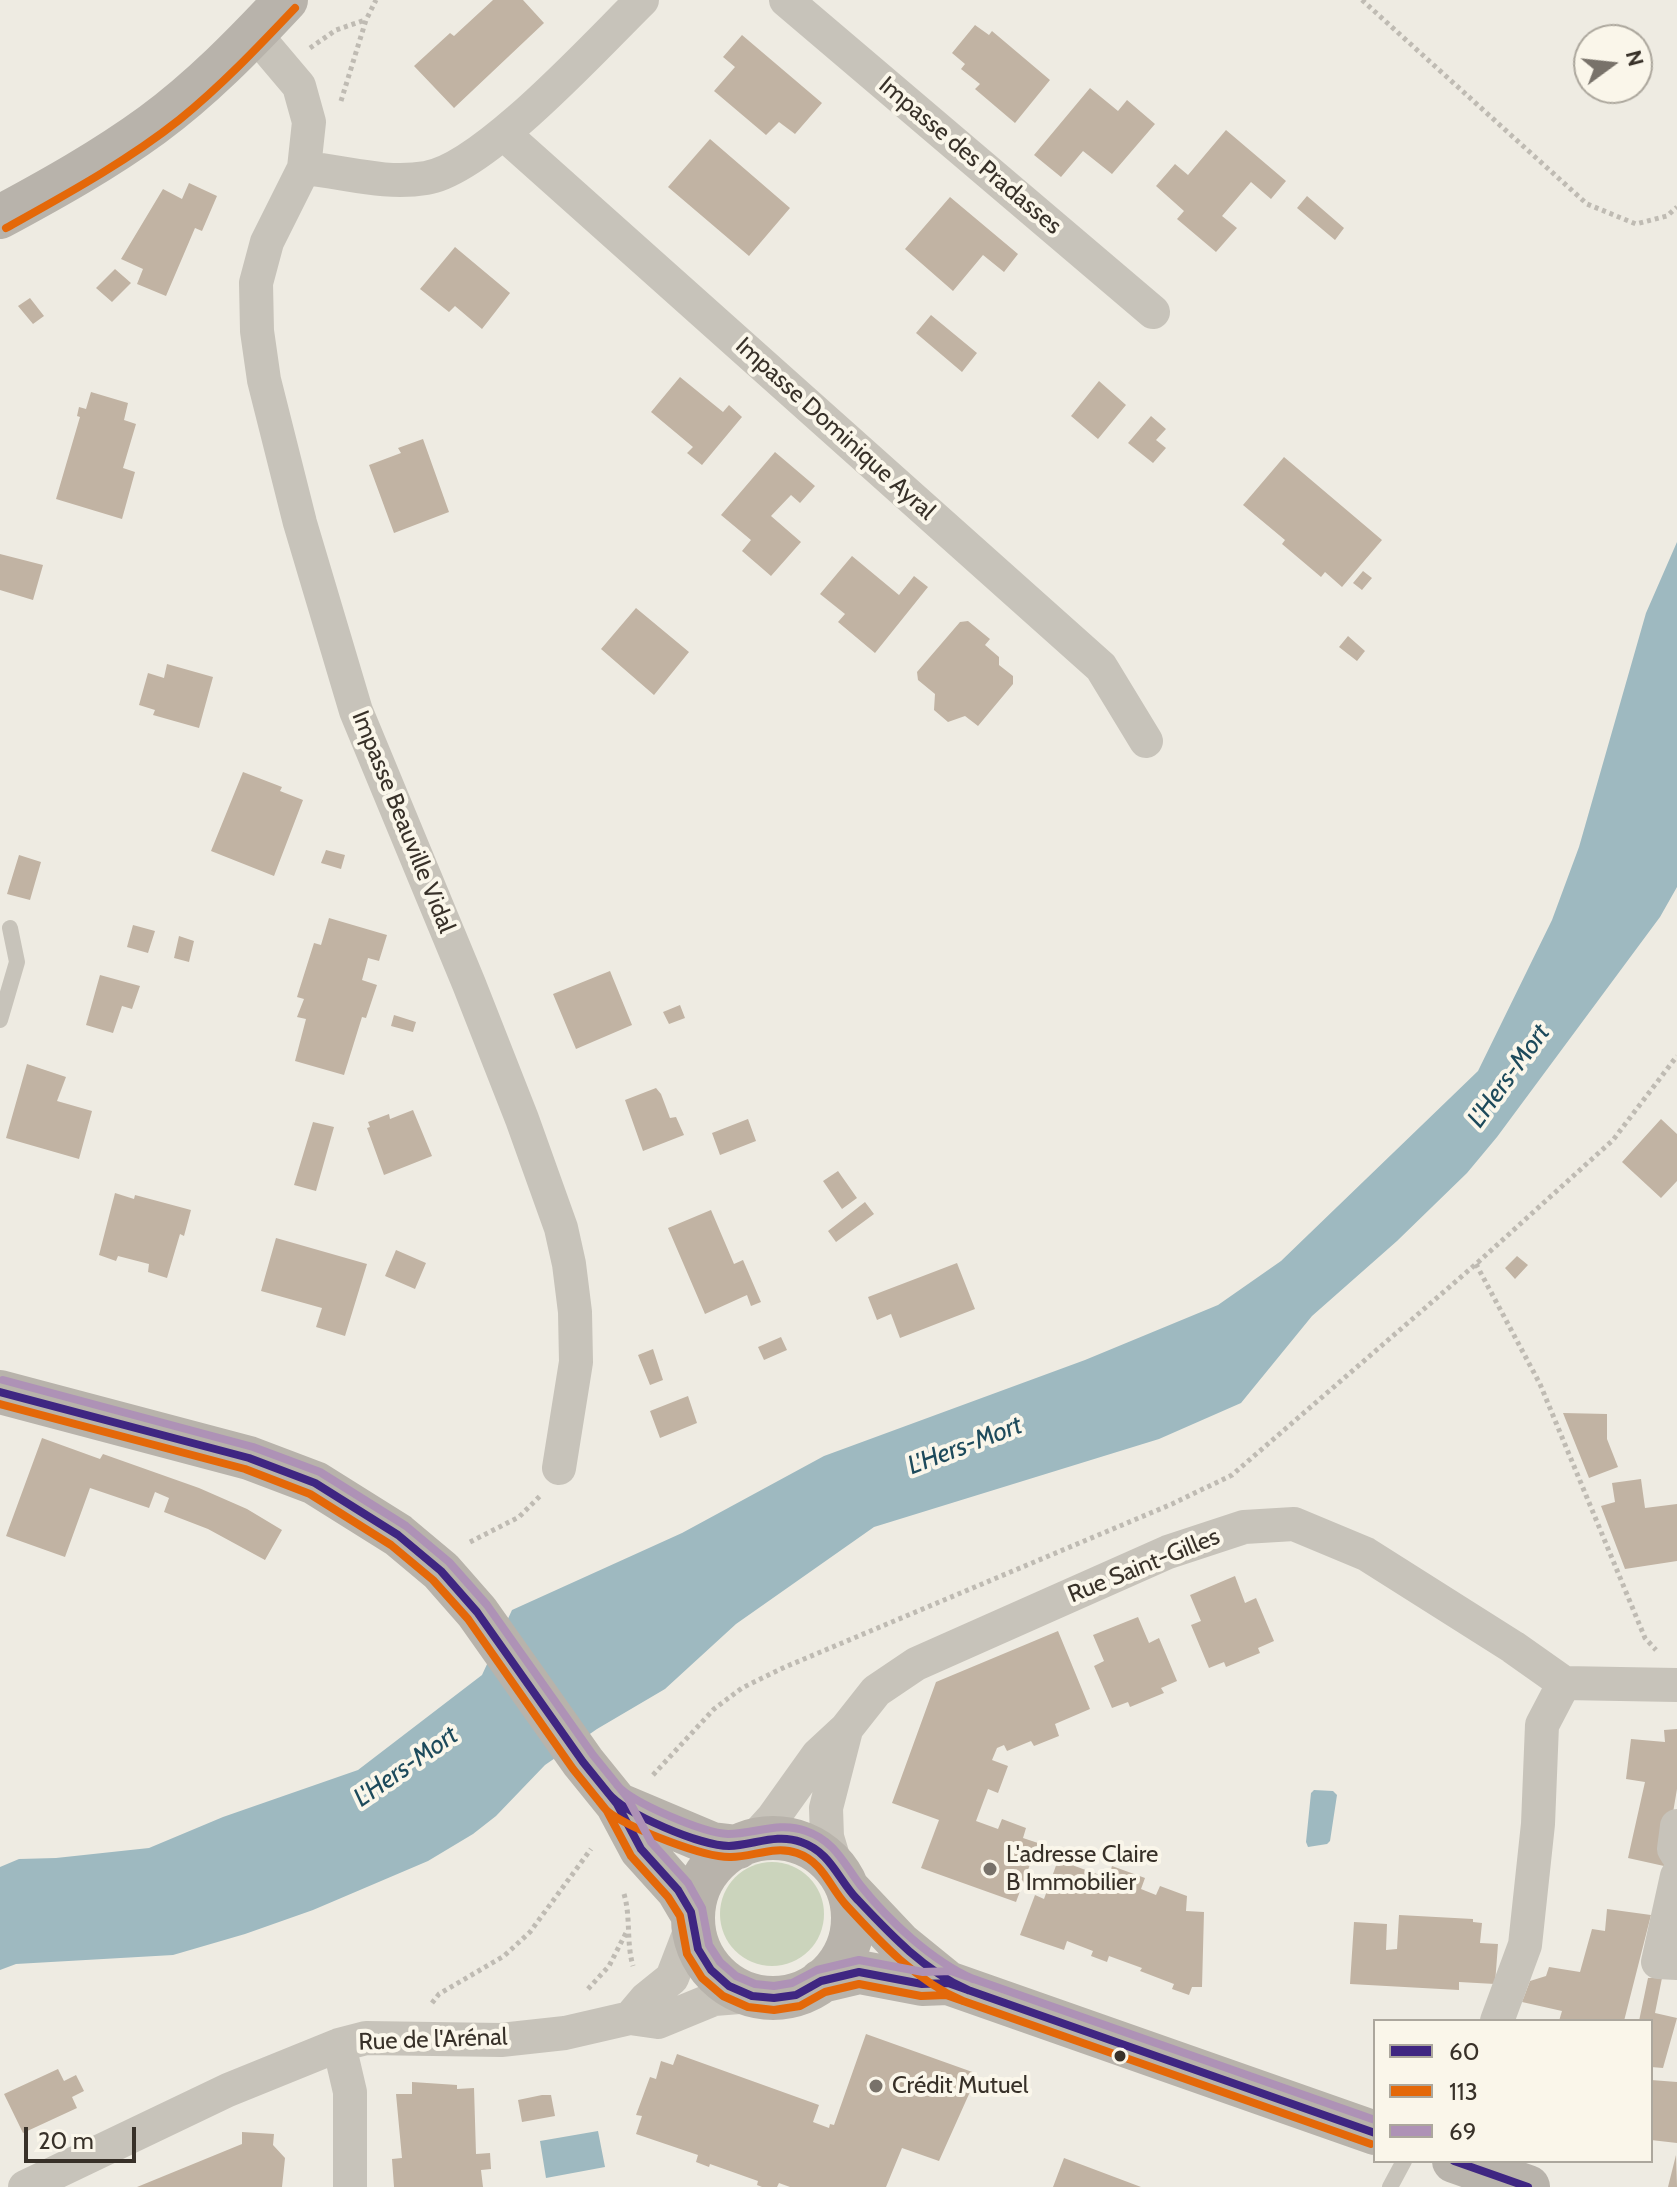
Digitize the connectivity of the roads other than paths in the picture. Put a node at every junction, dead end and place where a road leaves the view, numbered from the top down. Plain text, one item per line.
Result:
1 (286, 0) edge
2 (642, 0) edge
3 (786, 0) edge
4 (255, 34) junction
5 (504, 134) junction
6 (304, 168) junction
7 (0, 217) edge
8 (1153, 312) dead end
9 (1146, 741) dead end
10 (10, 928) dead end
11 (0, 1020) edge
12 (0, 1392) edge
13 (559, 1468) road end
14 (1672, 1673) edge
15 (1564, 1683) junction
16 (846, 1729) junction
17 (617, 1804) junction
18 (1677, 1826) edge
19 (746, 1843) junction
20 (1677, 1854) edge
21 (1677, 1876) edge
22 (842, 1878) junction
23 (692, 1919) junction
24 (1677, 1963) edge
25 (821, 1981) junction
26 (948, 1983) junction
27 (752, 1996) junction
28 (630, 2018) junction
29 (1498, 2019) edge
30 (339, 2045) junction
31 (1373, 2132) edge
32 (1403, 2163) edge
33 (1460, 2163) edge
34 (25, 2187) edge
35 (350, 2187) edge
36 (1390, 2187) edge
37 (1528, 2187) edge

1 - 4 main road
2 - 5 street
3 - 8 street, Impasse des Pradasses
4 - 6 street, Impasse Beauville Vidal
4 - 7 main road
5 - 6 street
5 - 9 street, Impasse Dominique Ayral
6 - 13 street, Impasse Beauville Vidal
10 - 11 lane
12 - 17 main road
14 - 15 street
15 - 16 street, Rue Saint-Gilles
15 - 29 street
16 - 19 street, Rue Saint-Gilles
16 - 22 street
17 - 19 main road
17 - 23 main road
18 - 20 street
19 - 22 main road
19 - 23 main road
21 - 24 street
22 - 25 main road
22 - 26 main road
23 - 27 main road
23 - 28 street
25 - 26 main road
25 - 27 main road
26 - 31 main road
27 - 28 street, Rue de l'Arénal
28 - 30 street, Rue de l'Arénal
30 - 34 street, Rue de l'Arénal
30 - 35 street
32 - 36 lane
33 - 37 main road

